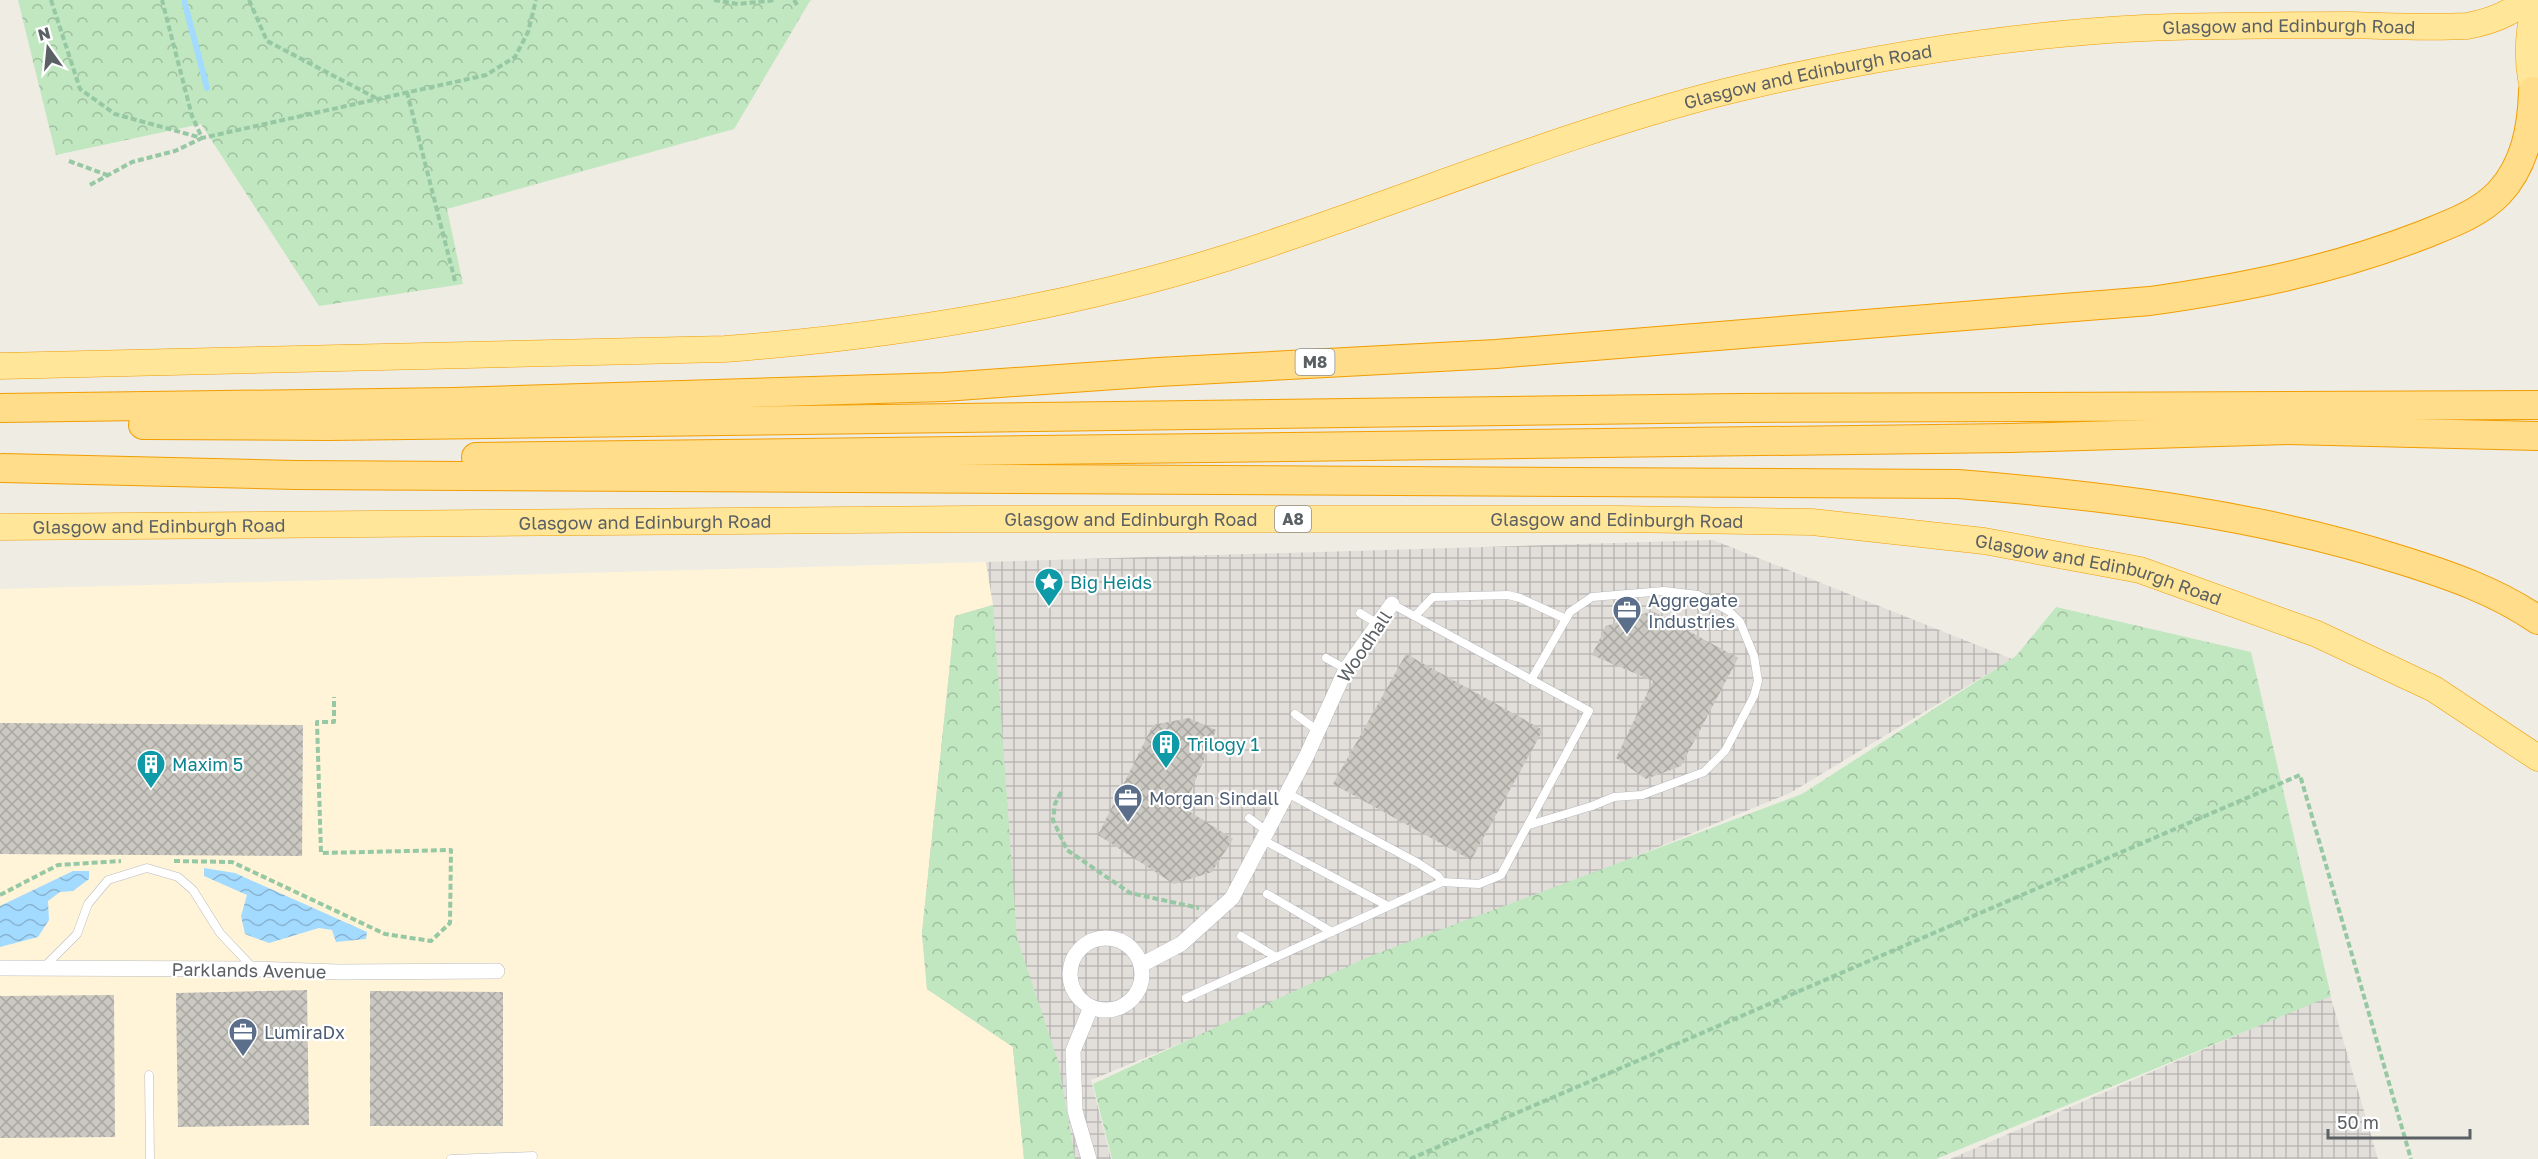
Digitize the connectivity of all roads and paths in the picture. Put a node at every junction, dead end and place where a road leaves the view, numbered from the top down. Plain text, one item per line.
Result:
1 (51, 0) edge
2 (162, 0) edge
3 (249, 0) edge
4 (536, 0) edge
5 (714, 0) edge
6 (776, 0) edge
7 (794, 0) edge
8 (2527, 0) edge
9 (2536, 0) edge
10 (797, 5) dead end
11 (407, 92) junction
12 (376, 98) junction
13 (2536, 98) edge
14 (202, 138) junction
15 (69, 161) dead end
16 (107, 175) junction
17 (90, 185) dead end
18 (454, 280) dead end
19 (0, 366) edge
20 (2538, 405) edge
21 (0, 408) edge
22 (0, 424) edge
23 (2538, 436) edge
24 (1312, 445) junction
25 (2, 468) edge
26 (1908, 483) junction
27 (0, 527) edge
28 (1392, 604) joint
29 (1360, 613) dead end
30 (1415, 616) junction
31 (1566, 619) junction
32 (2538, 620) edge
33 (1378, 624) junction
34 (1326, 658) dead end
35 (1346, 669) junction
36 (1531, 680) junction
37 (334, 698) dead end
38 (1295, 714) dead end
39 (1318, 731) junction
40 (2538, 758) edge
41 (1061, 792) dead end
42 (1287, 793) junction
43 (1250, 818) dead end
44 (1529, 825) junction
45 (1265, 835) junction
46 (147, 868) junction
47 (1442, 882) junction
48 (1267, 894) dead end
49 (0, 895) edge
50 (1388, 906) junction
51 (1217, 912) junction
52 (1332, 932) junction
53 (1241, 936) dead end
54 (1276, 957) junction
55 (1141, 965) junction
56 (0, 968) edge
57 (44, 968) junction
58 (254, 969) junction
59 (497, 971) dead end
60 (1186, 998) dead end
61 (1091, 1007) junction
62 (149, 1075) dead end
63 (533, 1156) dead end
64 (150, 1159) edge
65 (451, 1159) edge
66 (1089, 1159) edge
67 (1410, 1159) edge
68 (2411, 1159) edge

1 - 14 path
2 - 14 path
3 - 12 path
4 - 11 path
5 - 6 path
7 - 10 path
8 - 19 highway, Glasgow and Edinburgh Road
9 - 13 highway
11 - 12 path
11 - 18 path
12 - 14 path
13 - 21 highway, M8
14 - 16 path
15 - 16 path
16 - 17 path
20 - 22 highway
23 - 24 highway
24 - 25 highway
24 - 26 highway
25 - 26 highway
26 - 32 highway
27 - 40 highway, Glasgow and Edinburgh Road / A8
28 - 30 lane, Woodhall
28 - 33 street, Woodhall
29 - 33 lane
30 - 31 lane
30 - 36 lane, Woodhall
31 - 36 lane
31 - 44 lane
33 - 35 street, Woodhall
34 - 35 lane
35 - 39 street, Woodhall
36 - 44 lane, Woodhall
37 - 46 path
38 - 39 lane
39 - 42 street, Woodhall
41 - 51 path
42 - 45 street, Woodhall
42 - 47 lane
43 - 45 lane
44 - 47 lane, Woodhall
45 - 50 lane
45 - 51 street, Woodhall
46 - 49 path
46 - 57 lane
46 - 58 lane
47 - 50 lane
48 - 52 lane
50 - 52 lane
51 - 55 street, Woodhall
52 - 54 lane
53 - 54 lane
54 - 60 lane
55 - 61 street
55 - 61 street
56 - 57 street, Parklands Avenue
57 - 58 street, Parklands Avenue
58 - 59 street, Parklands Avenue
61 - 66 street
62 - 64 lane
63 - 65 lane
67 - 68 path

